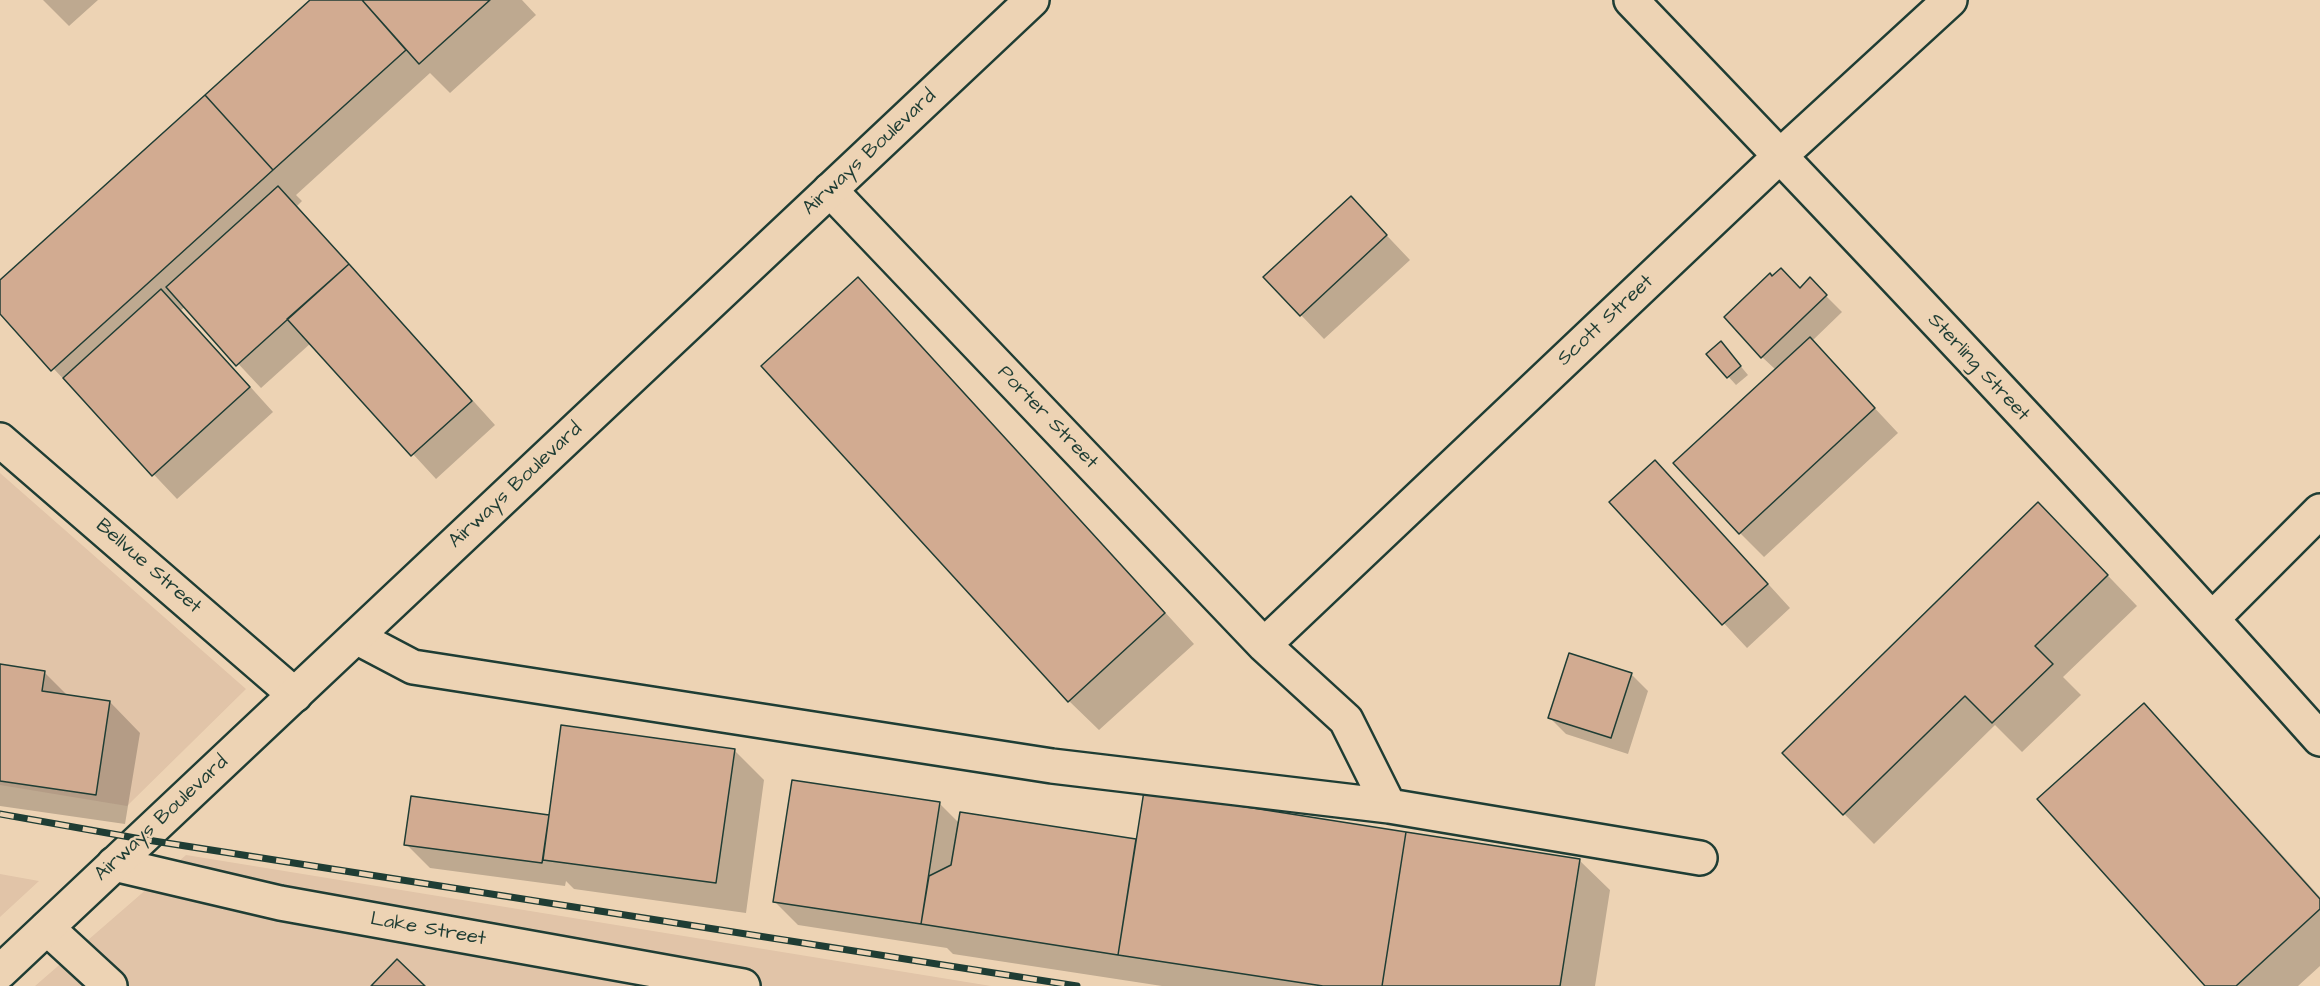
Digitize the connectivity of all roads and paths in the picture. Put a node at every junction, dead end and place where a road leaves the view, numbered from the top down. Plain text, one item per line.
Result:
1 (1032, 0) edge
2 (1631, 0) edge
3 (1950, 0) edge
4 (1780, 156) junction
5 (830, 190) junction
6 (0, 440) edge
7 (2320, 511) edge
8 (2212, 619) junction
9 (356, 636) junction
10 (1264, 645) junction
11 (295, 695) junction
12 (2320, 740) edge
13 (1389, 806) junction
14 (1700, 858) dead end
15 (114, 864) junction
16 (47, 928) junction
17 (0, 972) edge
18 (110, 986) edge
19 (743, 986) edge

1 - 5 street, Airways Boulevard
2 - 4 street, Sterling Street
3 - 4 street, Scott Street
4 - 8 street, Sterling Street
4 - 10 street, Scott Street
5 - 9 street, Airways Boulevard
5 - 10 street, Porter Street
6 - 11 street, Bellvue Street
7 - 8 street
8 - 12 street, Sterling Street
9 - 11 street, Airways Boulevard
9 - 13 street
10 - 13 street, Porter Street
11 - 15 street, Airways Boulevard
13 - 14 street
15 - 16 street, Airways Boulevard
15 - 19 street, Lake Street
16 - 17 street, Airways Boulevard
16 - 18 street

